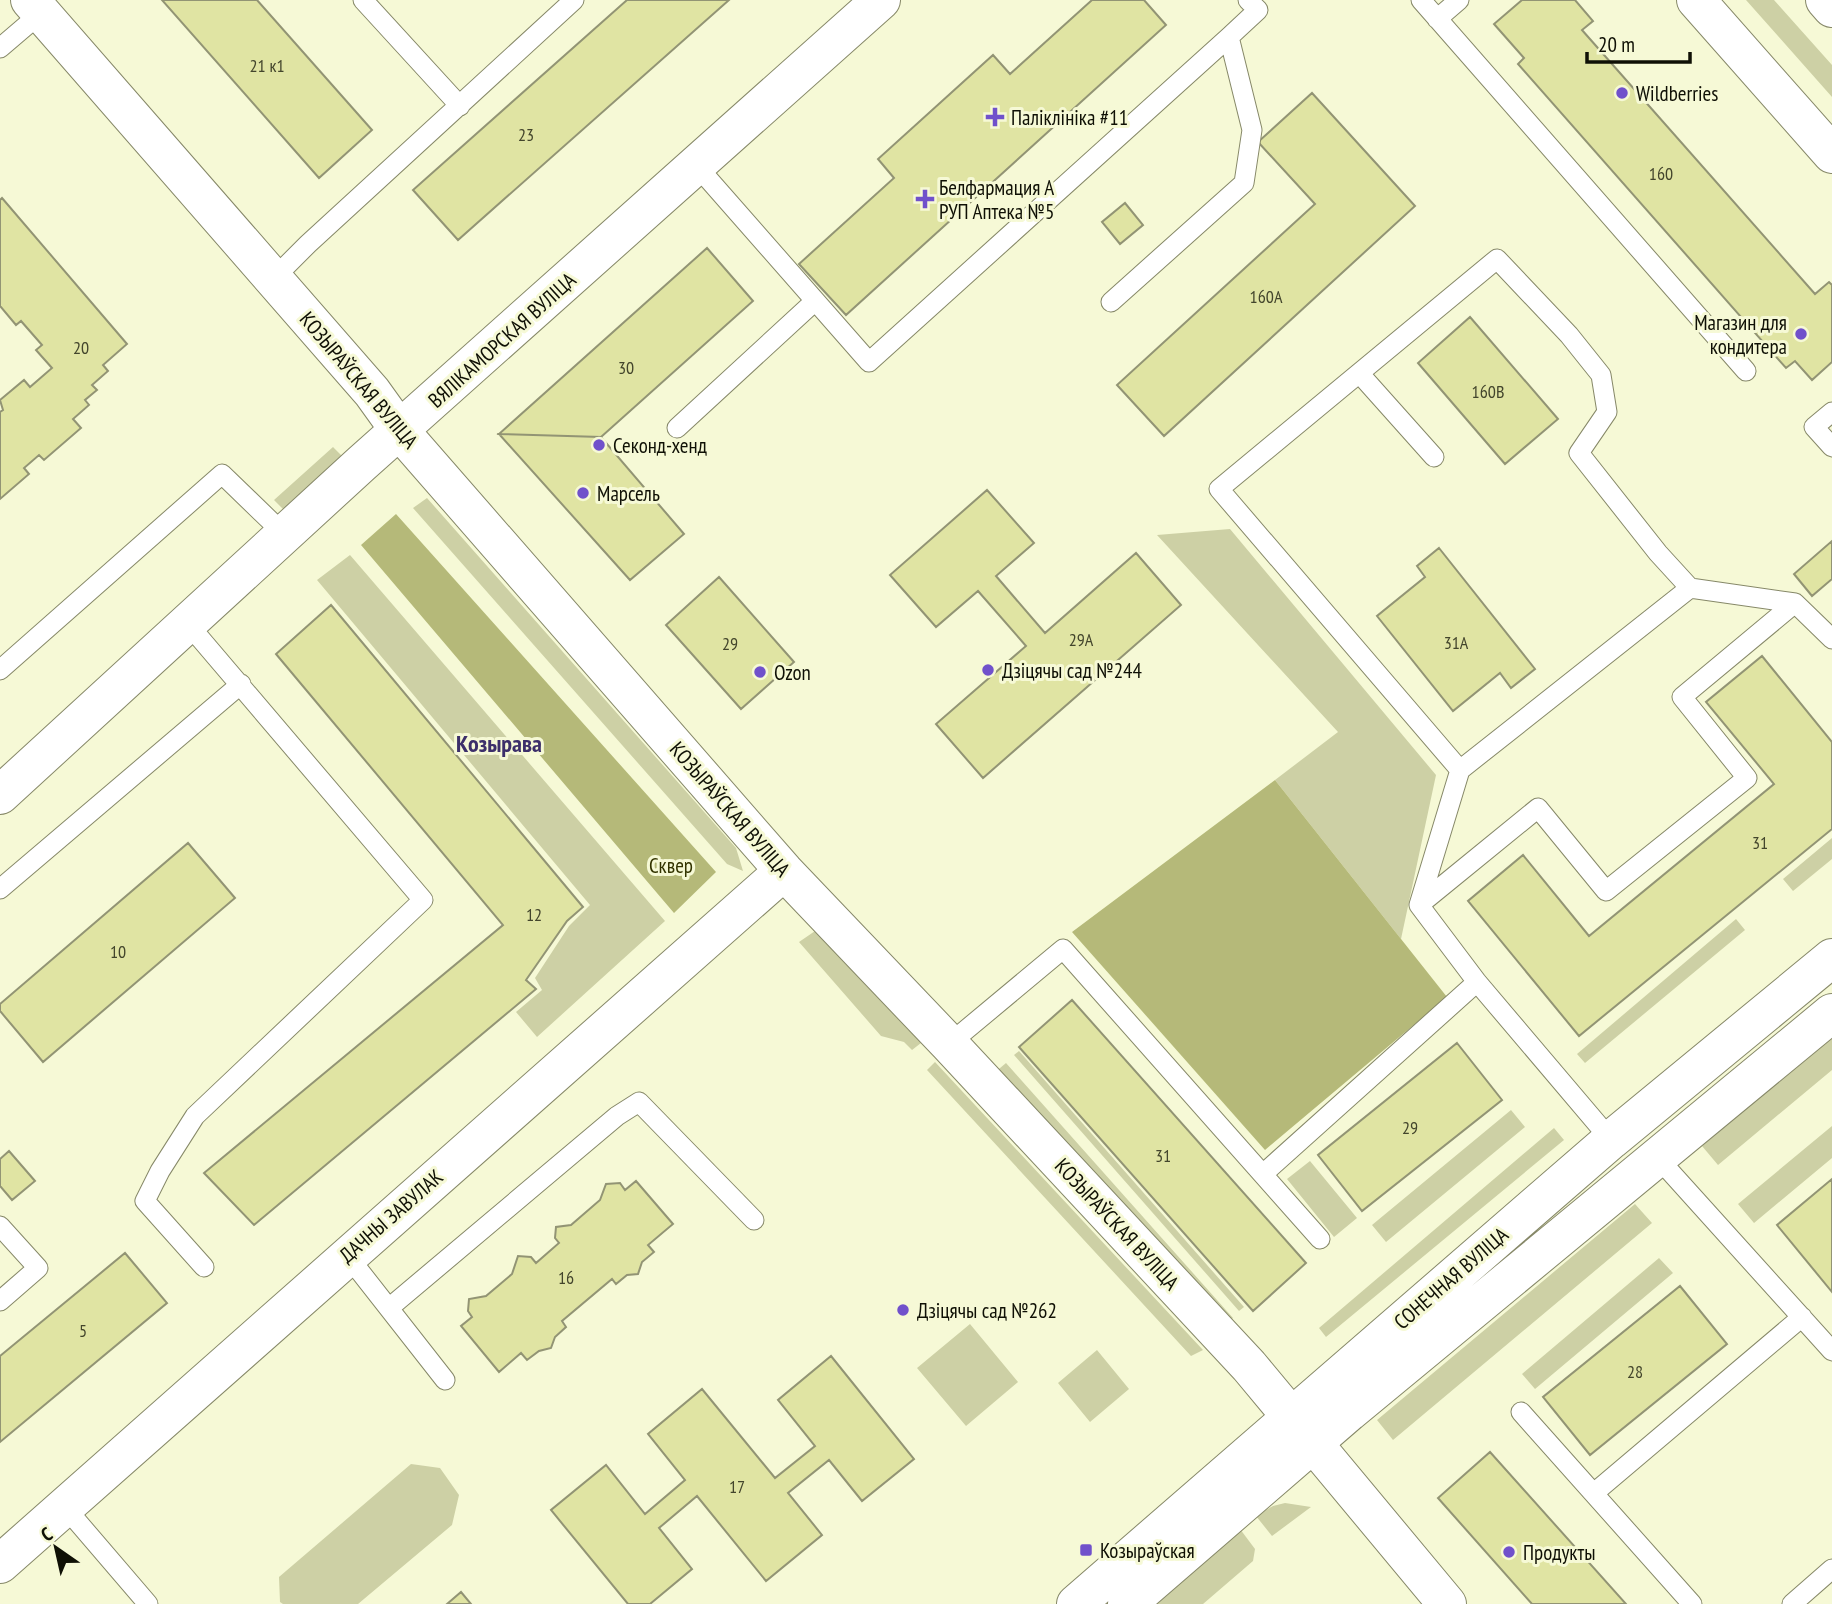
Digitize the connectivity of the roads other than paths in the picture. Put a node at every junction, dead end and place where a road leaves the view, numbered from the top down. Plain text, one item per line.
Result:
1 (363, 0) edge
2 (574, 0) edge
3 (881, 0) edge
4 (1248, 0) edge
5 (1420, 0) edge
6 (1460, 0) edge
7 (1696, 0) edge
8 (1825, 0) edge
9 (36, 7) edge
10 (1832, 8) edge
11 (1437, 19) junction
12 (1229, 37) junction
13 (0, 48) edge
14 (460, 106) junction
15 (1832, 154) edge
16 (696, 165) junction
17 (273, 279) junction
18 (815, 301) junction
19 (1111, 302) dead end
20 (1746, 371) dead end
21 (1359, 373) junction
22 (1832, 412) edge
23 (677, 428) dead end
24 (400, 431) junction
25 (1832, 447) edge
26 (1434, 457) dead end
27 (285, 535) junction
28 (1690, 588) junction
29 (1795, 603) junction
30 (188, 624) junction
31 (1832, 639) edge
32 (0, 670) edge
33 (242, 684) junction
34 (1460, 770) junction
35 (0, 795) edge
36 (784, 871) junction
37 (0, 889) edge
38 (1419, 905) junction
39 (1832, 958) edge
40 (1477, 982) junction
41 (1832, 1013) edge
42 (949, 1044) junction
43 (1611, 1140) junction
44 (1657, 1157) junction
45 (1263, 1174) junction
46 (754, 1220) dead end
47 (0, 1226) edge
48 (1321, 1239) dead end
49 (347, 1255) junction
50 (204, 1266) dead end
51 (0, 1301) edge
52 (389, 1308) junction
53 (1802, 1317) junction
54 (1832, 1350) edge
55 (445, 1380) dead end
56 (1521, 1412) dead end
57 (1302, 1430) junction
58 (1594, 1493) junction
59 (64, 1506) junction
60 (0, 1564) edge
61 (1832, 1569) edge
62 (148, 1604) edge
63 (1076, 1604) edge
64 (1127, 1604) edge
65 (1447, 1604) edge
66 (1692, 1604) edge
67 (1792, 1604) edge

1 - 14 lane
2 - 14 lane
3 - 16 street, ВЯЛІКАМОРСКАЯ ВУЛІЦА
4 - 12 lane
5 - 11 lane
6 - 11 lane
7 - 15 street
8 - 10 street
9 - 13 lane
9 - 17 street, КОЗЫРАЎСКАЯ ВУЛІЦА
11 - 20 lane
12 - 18 lane
12 - 19 lane
14 - 17 lane
16 - 18 lane
16 - 24 street, ВЯЛІКАМОРСКАЯ ВУЛІЦА
17 - 24 street, КОЗЫРАЎСКАЯ ВУЛІЦА
18 - 23 lane
21 - 26 lane
21 - 28 lane
21 - 34 lane
22 - 25 lane
24 - 27 street, ВЯЛІКАМОРСКАЯ ВУЛІЦА
24 - 36 street, КОЗЫРАЎСКАЯ ВУЛІЦА
27 - 30 street, ВЯЛІКАМОРСКАЯ ВУЛІЦА
27 - 32 lane
28 - 29 lane
28 - 34 lane
29 - 31 lane
29 - 38 lane
30 - 33 lane
30 - 35 street, ВЯЛІКАМОРСКАЯ ВУЛІЦА
33 - 37 lane
33 - 50 lane
34 - 38 lane
36 - 42 street, КОЗЫРАЎСКАЯ ВУЛІЦА
36 - 49 street, ДАЧНЫ ЗАВУЛАК
38 - 40 lane
39 - 43 street, СОНЕЧНАЯ ВУЛІЦА
40 - 43 lane
40 - 45 lane
41 - 44 street, СОНЕЧНАЯ ВУЛІЦА
42 - 45 lane
42 - 57 street, КОЗЫРАЎСКАЯ ВУЛІЦА
43 - 57 street, СОНЕЧНАЯ ВУЛІЦА
44 - 53 lane
44 - 57 street, СОНЕЧНАЯ ВУЛІЦА
45 - 48 lane
46 - 52 lane
47 - 51 lane
49 - 52 lane
49 - 59 street, ДАЧНЫ ЗАВУЛАК
52 - 55 lane
53 - 54 lane
53 - 58 lane
56 - 58 lane
57 - 63 street, СОНЕЧНАЯ ВУЛІЦА
57 - 64 street, СОНЕЧНАЯ ВУЛІЦА
57 - 65 street, КОЗЫРАЎСКАЯ ВУЛІЦА
58 - 66 lane
59 - 60 street, ДАЧНЫ ЗАВУЛАК
59 - 62 lane
61 - 67 lane

